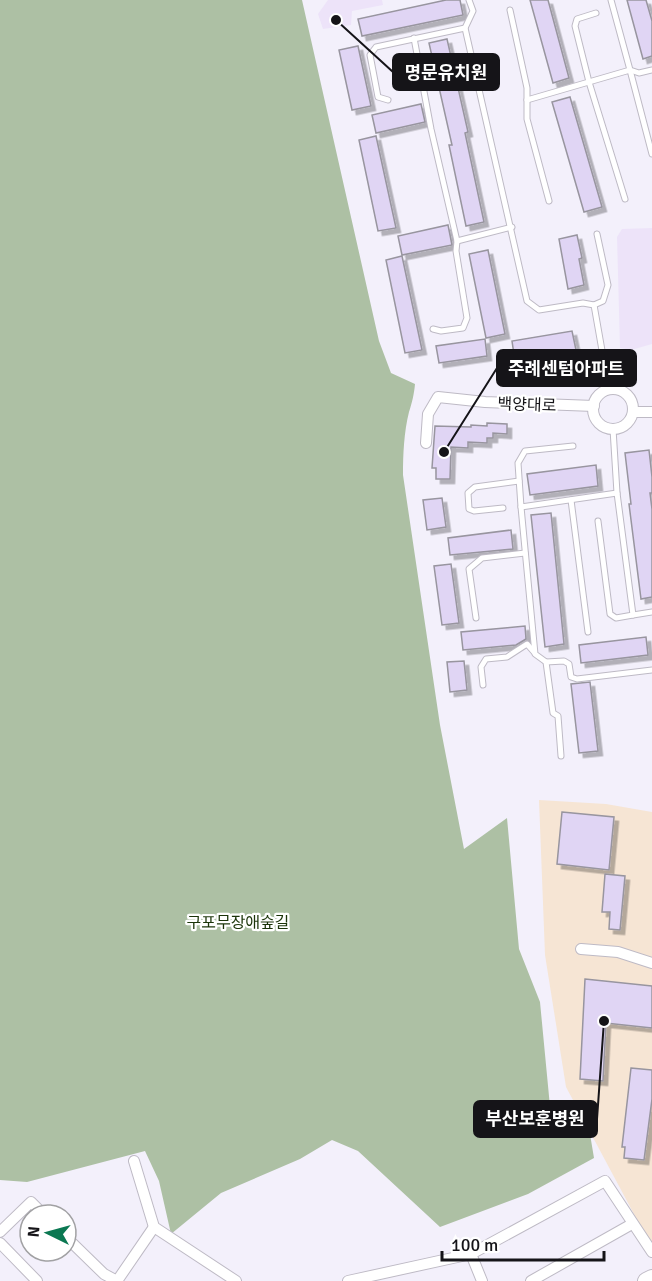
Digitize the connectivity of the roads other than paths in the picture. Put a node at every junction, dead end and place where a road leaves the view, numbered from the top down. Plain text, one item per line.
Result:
1 (470, 0) edge
2 (611, 0) edge
3 (510, 10) dead end
4 (596, 13) dead end
5 (465, 28) junction
6 (414, 38) junction
7 (630, 70) junction
8 (652, 70) edge
9 (589, 82) junction
10 (388, 100) dead end
11 (528, 100) junction
12 (652, 154) edge
13 (625, 199) dead end
14 (549, 201) dead end
15 (512, 227) junction
16 (597, 234) dead end
17 (457, 241) junction
18 (594, 305) junction
19 (433, 329) dead end
20 (609, 390) junction
21 (594, 406) junction
22 (633, 412) junction
23 (652, 412) edge
24 (613, 429) junction
25 (426, 443) dead end
26 (573, 446) dead end
27 (519, 481) junction
28 (617, 493) junction
29 (571, 500) junction
30 (521, 507) junction
31 (503, 508) dead end
32 (598, 521) dead end
33 (525, 553) junction
34 (652, 612) edge
35 (633, 615) junction
36 (476, 618) dead end
37 (588, 632) dead end
38 (535, 654) junction
39 (546, 662) junction
40 (652, 670) edge
41 (483, 685) dead end
42 (561, 756) dead end
43 (580, 949) dead end
44 (652, 963) edge
45 (134, 1161) dead end
46 (18, 1215) edge
47 (632, 1224) junction
48 (154, 1227) junction
49 (0, 1232) edge
50 (0, 1243) edge
51 (78, 1249) edge
52 (652, 1252) edge
53 (471, 1254) junction
54 (652, 1278) edge
55 (38, 1281) edge
56 (117, 1281) edge
57 (236, 1281) edge
58 (352, 1281) edge
59 (482, 1281) edge
60 (531, 1281) edge
61 (646, 1281) edge

1 - 5 lane
2 - 7 lane
3 - 11 lane
4 - 9 lane
5 - 6 lane
5 - 15 lane
6 - 10 lane
6 - 17 lane
7 - 8 lane
7 - 9 lane
7 - 12 lane
9 - 11 lane
9 - 13 lane
11 - 14 lane
15 - 17 lane
15 - 18 lane
16 - 18 lane
17 - 19 lane
18 - 20 lane
20 - 21 street
20 - 22 street
21 - 24 street
21 - 25 street, 백양대로
22 - 23 street
22 - 24 street
24 - 28 lane
26 - 27 lane
27 - 30 lane
27 - 31 lane
28 - 29 lane
28 - 35 lane
29 - 30 lane
29 - 37 lane
30 - 33 lane
32 - 35 lane
33 - 36 lane
33 - 38 lane
34 - 35 lane
38 - 39 lane
38 - 41 lane
39 - 40 lane
39 - 42 lane
43 - 44 street
45 - 48 street
46 - 49 street
47 - 52 street
47 - 53 street
47 - 60 street
48 - 56 street
48 - 57 street
50 - 55 street
51 - 56 street
53 - 58 street
53 - 59 street
54 - 61 street

